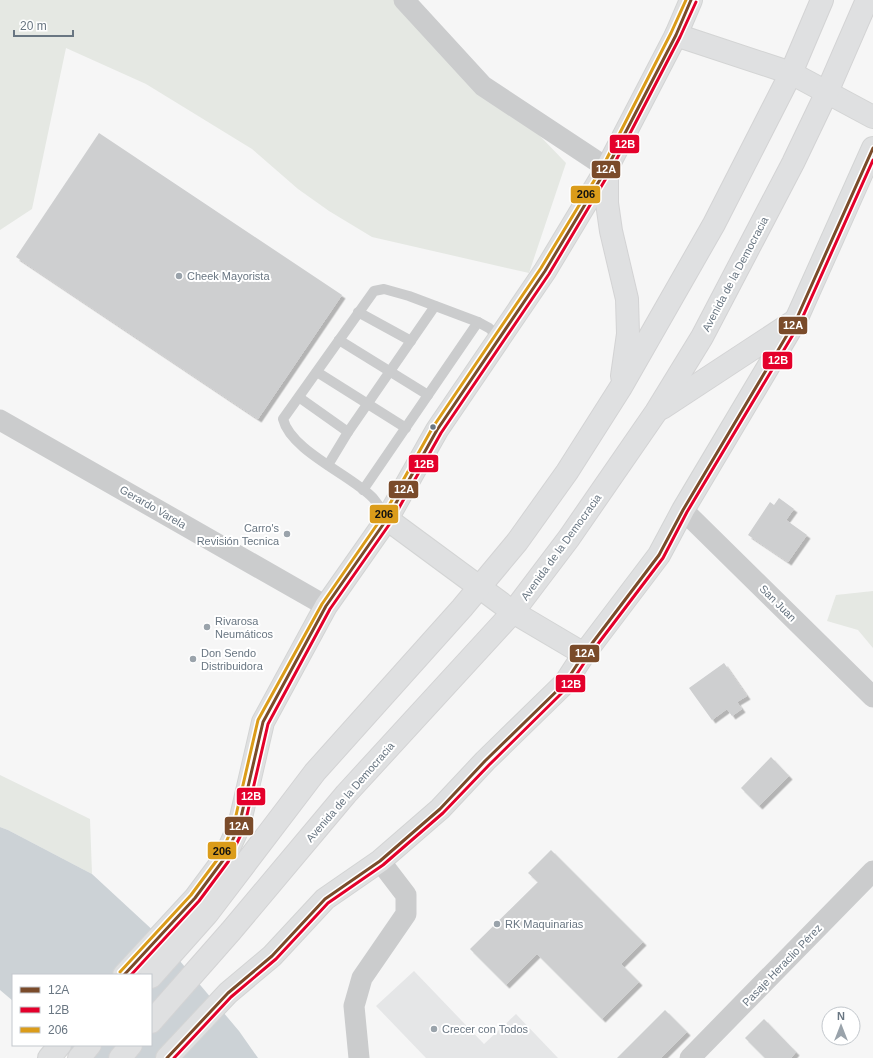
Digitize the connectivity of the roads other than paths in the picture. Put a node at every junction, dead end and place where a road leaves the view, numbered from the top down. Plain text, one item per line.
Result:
1 (404, 0) edge
2 (691, 0) edge
3 (822, 0) edge
4 (867, 0) edge
5 (676, 35) junction
6 (791, 73) junction
7 (827, 92) junction
8 (873, 117) edge
9 (873, 148) edge
10 (606, 168) junction
11 (435, 306) junction
12 (358, 312) junction
13 (796, 320) junction
14 (478, 322) junction
15 (500, 338) junction
16 (339, 340) junction
17 (411, 341) junction
18 (390, 371) junction
19 (318, 372) junction
20 (621, 387) junction
21 (428, 395) junction
22 (300, 398) junction
23 (367, 404) junction
24 (656, 412) junction
25 (0, 420) edge
26 (406, 428) junction
27 (348, 432) junction
28 (328, 465) junction
29 (363, 490) junction
30 (683, 510) junction
31 (387, 519) junction
32 (480, 587) junction
33 (326, 606) junction
34 (513, 612) junction
35 (584, 654) junction
36 (873, 697) edge
37 (380, 861) junction
38 (873, 871) edge
39 (201, 906) junction
40 (125, 974) edge
41 (152, 976) edge
42 (152, 1021) edge
43 (59, 1046) edge
44 (89, 1046) edge
45 (130, 1046) edge
46 (48, 1058) edge
47 (79, 1058) edge
48 (120, 1058) edge
49 (167, 1058) edge
50 (359, 1058) edge
51 (690, 1058) edge

1 - 10 street
2 - 5 main road
3 - 6 main road
4 - 7 main road, Avenida de la Democracia
5 - 6 main road
5 - 10 main road
6 - 7 main road
6 - 20 main road
7 - 8 main road
7 - 24 main road, Avenida de la Democracia
9 - 13 main road
10 - 15 main road
10 - 20 main road
11 - 12 lane
11 - 14 lane
11 - 17 lane
12 - 16 lane
12 - 17 lane
13 - 24 main road
13 - 30 main road
14 - 15 lane
14 - 21 lane
15 - 31 main road
16 - 18 lane
16 - 19 lane
17 - 18 lane
18 - 21 lane
18 - 23 lane
19 - 22 lane
19 - 23 lane
20 - 32 main road
21 - 26 lane
22 - 27 lane
22 - 28 lane
23 - 26 lane
23 - 27 lane
24 - 34 main road, Avenida de la Democracia
25 - 33 street, Gerardo Varela
26 - 29 lane
27 - 28 lane
28 - 29 lane
29 - 31 lane
30 - 35 main road
30 - 36 street, San Juan
31 - 32 main road
31 - 33 main road
32 - 34 main road
32 - 39 main road
33 - 39 main road
34 - 35 main road
34 - 42 main road, Avenida de la Democracia
35 - 37 main road
37 - 49 main road
37 - 50 street
38 - 51 street, Pasaje Heraclio Pérez
39 - 40 main road
39 - 41 main road
43 - 46 main road
44 - 47 main road
45 - 48 main road

